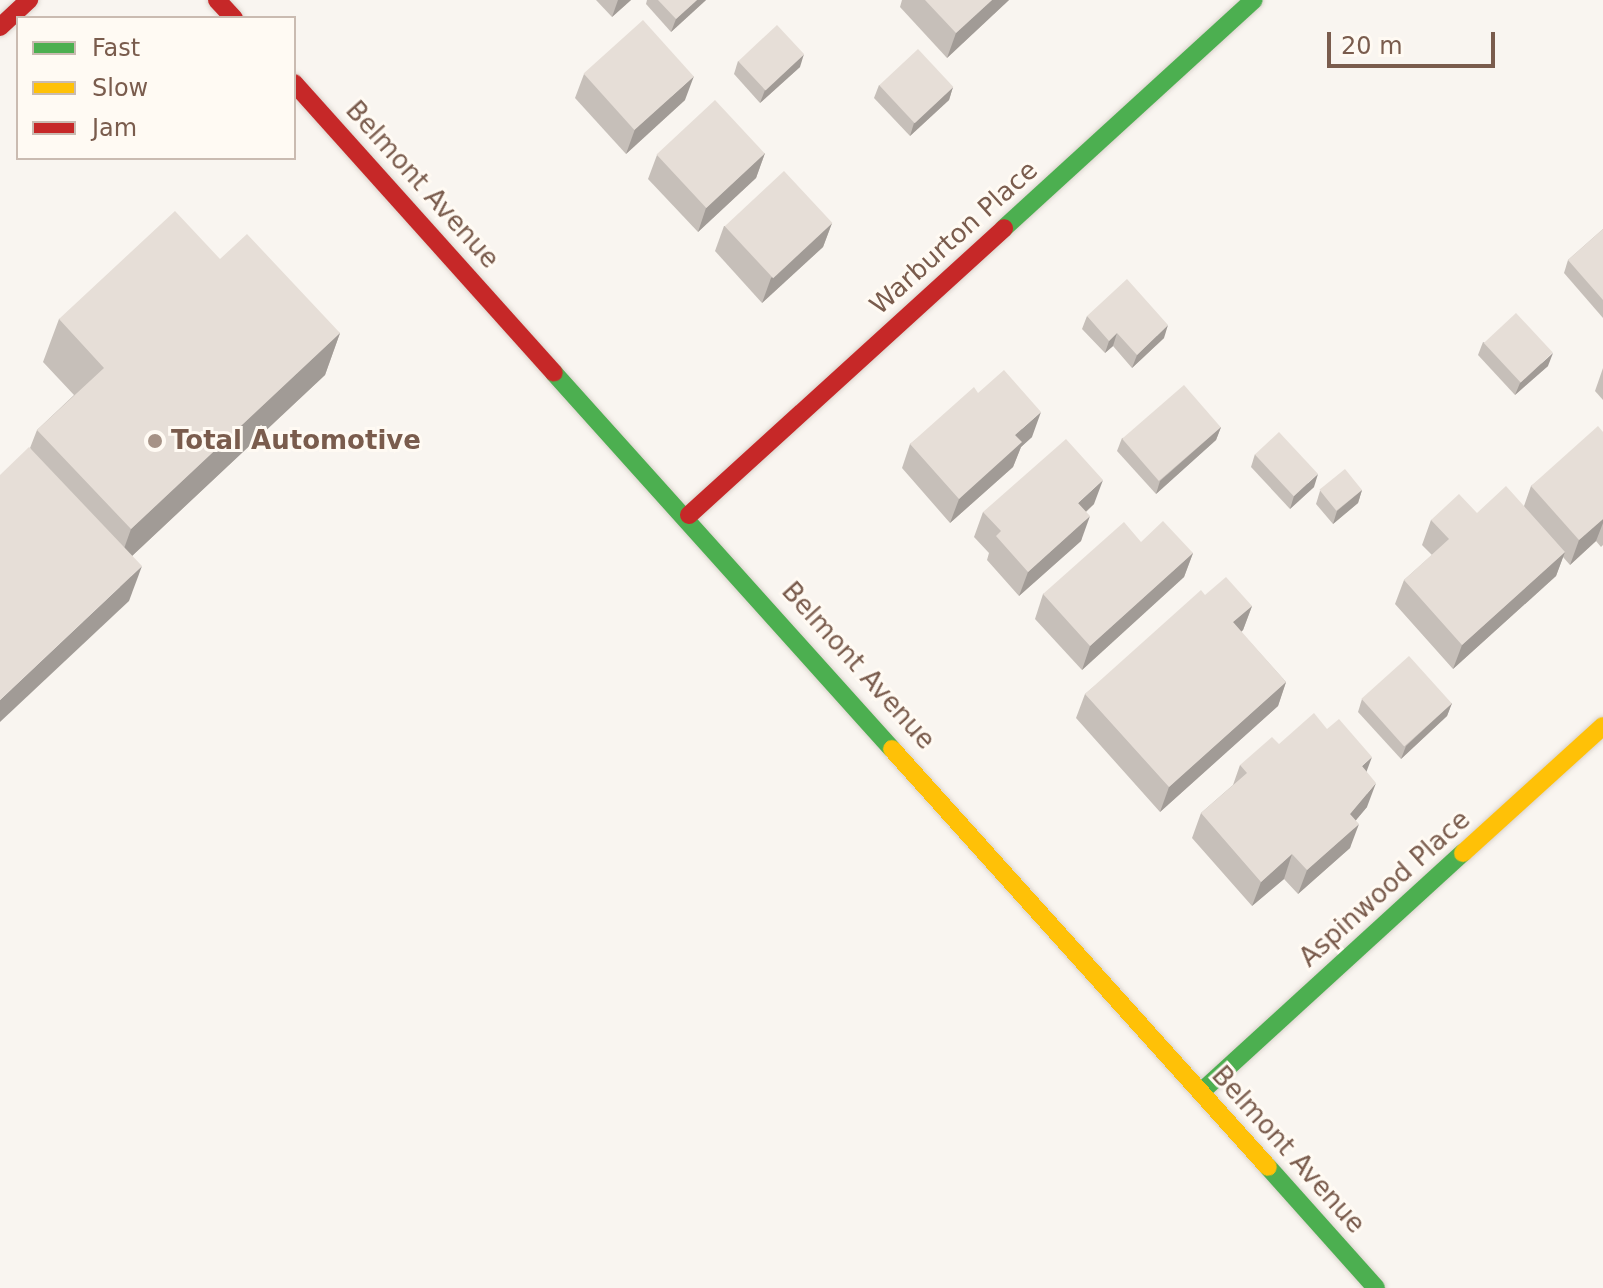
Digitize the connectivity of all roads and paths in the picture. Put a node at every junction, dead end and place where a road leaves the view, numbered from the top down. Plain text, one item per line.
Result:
1 (29, 0) edge
2 (217, 0) edge
3 (1254, 0) edge
4 (232, 16) edge
5 (0, 27) edge
6 (296, 85) edge
7 (689, 515) junction
8 (1603, 726) edge
9 (1202, 1091) junction
10 (1376, 1288) edge

1 - 5 street
2 - 4 street
3 - 7 street, Warburton Place
6 - 7 street, Belmont Avenue
7 - 9 street, Belmont Avenue
8 - 9 street, Aspinwood Place
9 - 10 street, Belmont Avenue

